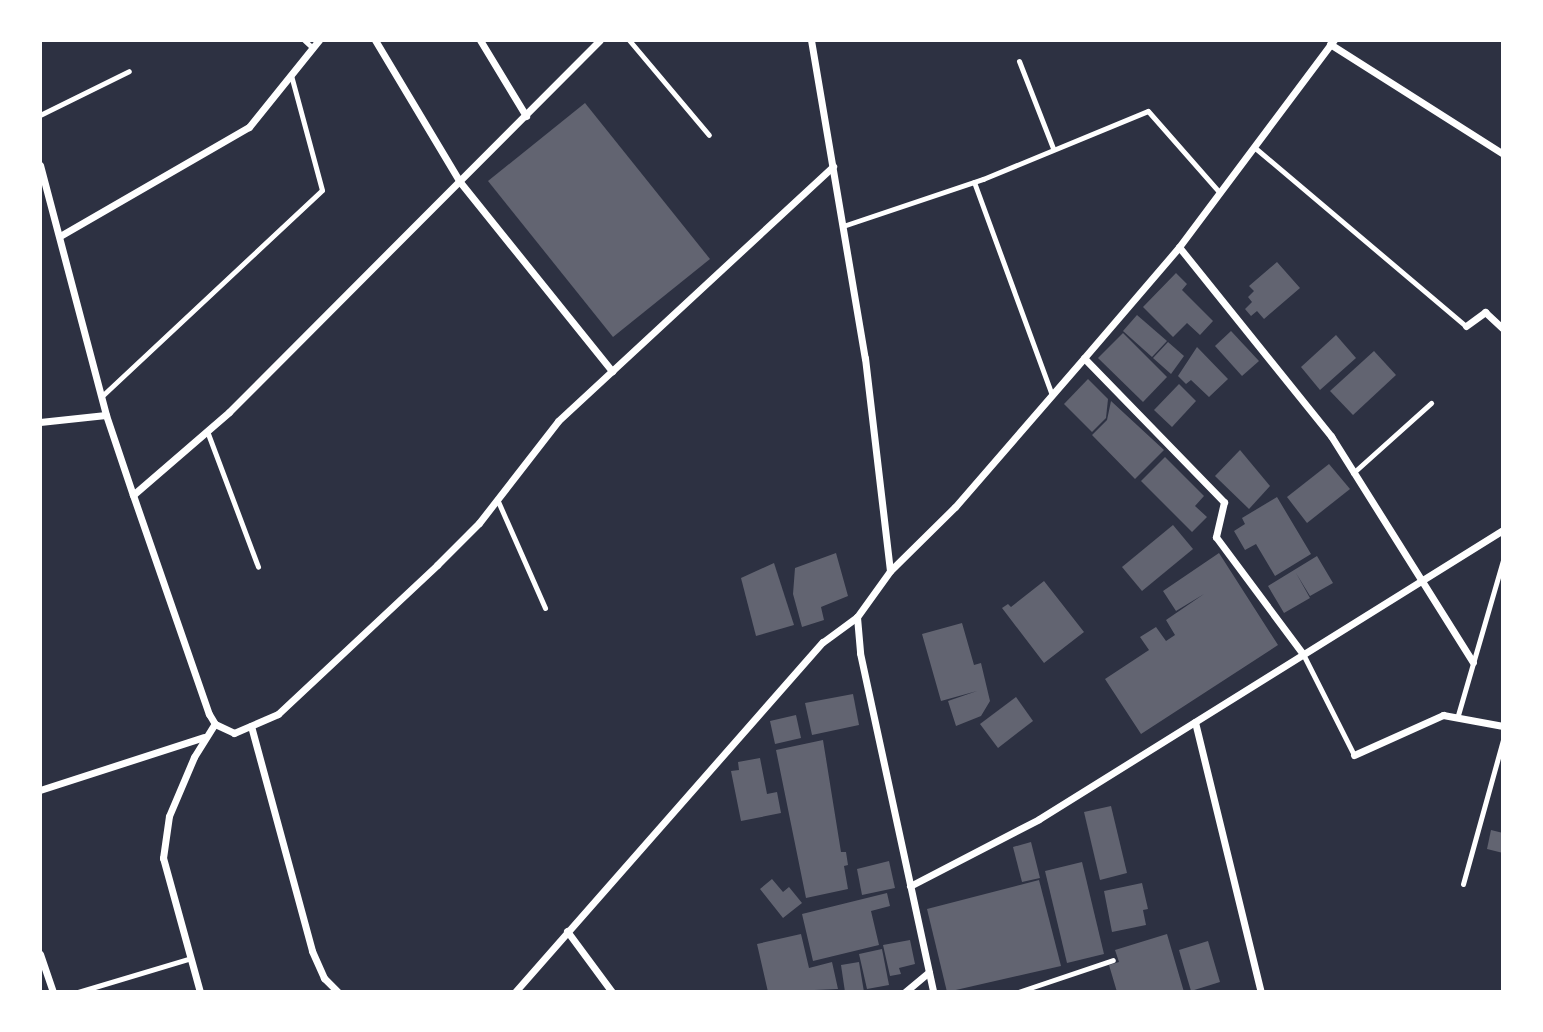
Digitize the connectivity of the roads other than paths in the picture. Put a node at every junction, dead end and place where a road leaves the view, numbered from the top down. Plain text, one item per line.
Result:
1 (304, 40) edge
2 (319, 40) edge
3 (375, 40) edge
4 (480, 40) edge
5 (600, 40) edge
6 (629, 40) edge
7 (811, 40) edge
8 (1332, 42) edge
9 (313, 48) junction
10 (1019, 61) dead end
11 (129, 71) dead end
12 (291, 75) junction
13 (40, 115) edge
14 (526, 116) junction
15 (709, 135) dead end
16 (1254, 147) junction
17 (1053, 148) junction
18 (1503, 154) edge
19 (40, 165) edge
20 (833, 166) junction
21 (460, 182) junction
22 (974, 182) junction
23 (1220, 193) junction
24 (843, 226) junction
25 (60, 236) junction
26 (1180, 247) junction
27 (1466, 326) joint
28 (1503, 329) edge
29 (1084, 358) junction
30 (612, 371) junction
31 (1052, 395) junction
32 (102, 396) junction
33 (1431, 403) dead end
34 (106, 415) junction
35 (40, 422) edge
36 (206, 431) junction
37 (1353, 473) junction
38 (133, 495) junction
39 (496, 499) junction
40 (1503, 530) edge
41 (1503, 560) edge
42 (258, 567) dead end
43 (890, 571) junction
44 (1421, 584) junction
45 (545, 608) dead end
46 (857, 617) junction
47 (1303, 654) junction
48 (1473, 662) junction
49 (1458, 715) junction
50 (1195, 722) junction
51 (215, 724) junction
52 (251, 726) junction
53 (1503, 726) edge
54 (205, 737) junction
55 (1503, 740) edge
56 (1353, 755) joint
57 (40, 790) edge
58 (1463, 884) dead end
59 (910, 886) junction
60 (566, 931) junction
61 (40, 954) edge
62 (191, 958) junction
63 (1113, 960) dead end
64 (929, 972) junction
65 (53, 992) edge
66 (78, 992) edge
67 (200, 992) edge
68 (338, 992) edge
69 (515, 992) edge
70 (612, 992) edge
71 (905, 992) edge
72 (933, 992) edge
73 (1018, 992) edge
74 (1261, 992) edge

1 - 9 lane
2 - 9 street
3 - 21 street
4 - 14 street
5 - 14 street
6 - 15 lane
7 - 20 street
8 - 16 street
8 - 18 street
9 - 12 street
10 - 17 lane
11 - 13 lane
12 - 25 street
12 - 32 lane
14 - 21 street
16 - 23 street
16 - 27 lane
17 - 22 lane
17 - 23 lane
19 - 25 street
20 - 24 street
20 - 30 street
21 - 30 street
21 - 36 street
22 - 24 lane
22 - 31 lane
23 - 26 street
24 - 43 street
25 - 32 street
26 - 29 street
26 - 37 street
27 - 28 street
29 - 31 street
29 - 47 street
30 - 39 street
31 - 43 street
32 - 34 street
33 - 37 lane
34 - 35 street
34 - 38 street
36 - 38 street
36 - 42 lane
37 - 44 street
38 - 51 street
39 - 45 lane
39 - 52 street
40 - 44 street
41 - 48 lane
43 - 46 street
44 - 47 street
44 - 48 street
46 - 59 street
46 - 60 street
47 - 50 street
47 - 56 lane
48 - 49 lane
49 - 53 street
49 - 56 street
50 - 59 street
50 - 74 street
51 - 52 street
51 - 54 street
52 - 68 street
54 - 57 street
54 - 62 street
55 - 58 lane
59 - 64 street
60 - 69 street
60 - 70 street
61 - 65 street
62 - 66 lane
62 - 67 street
63 - 73 lane
64 - 71 street
64 - 72 street

